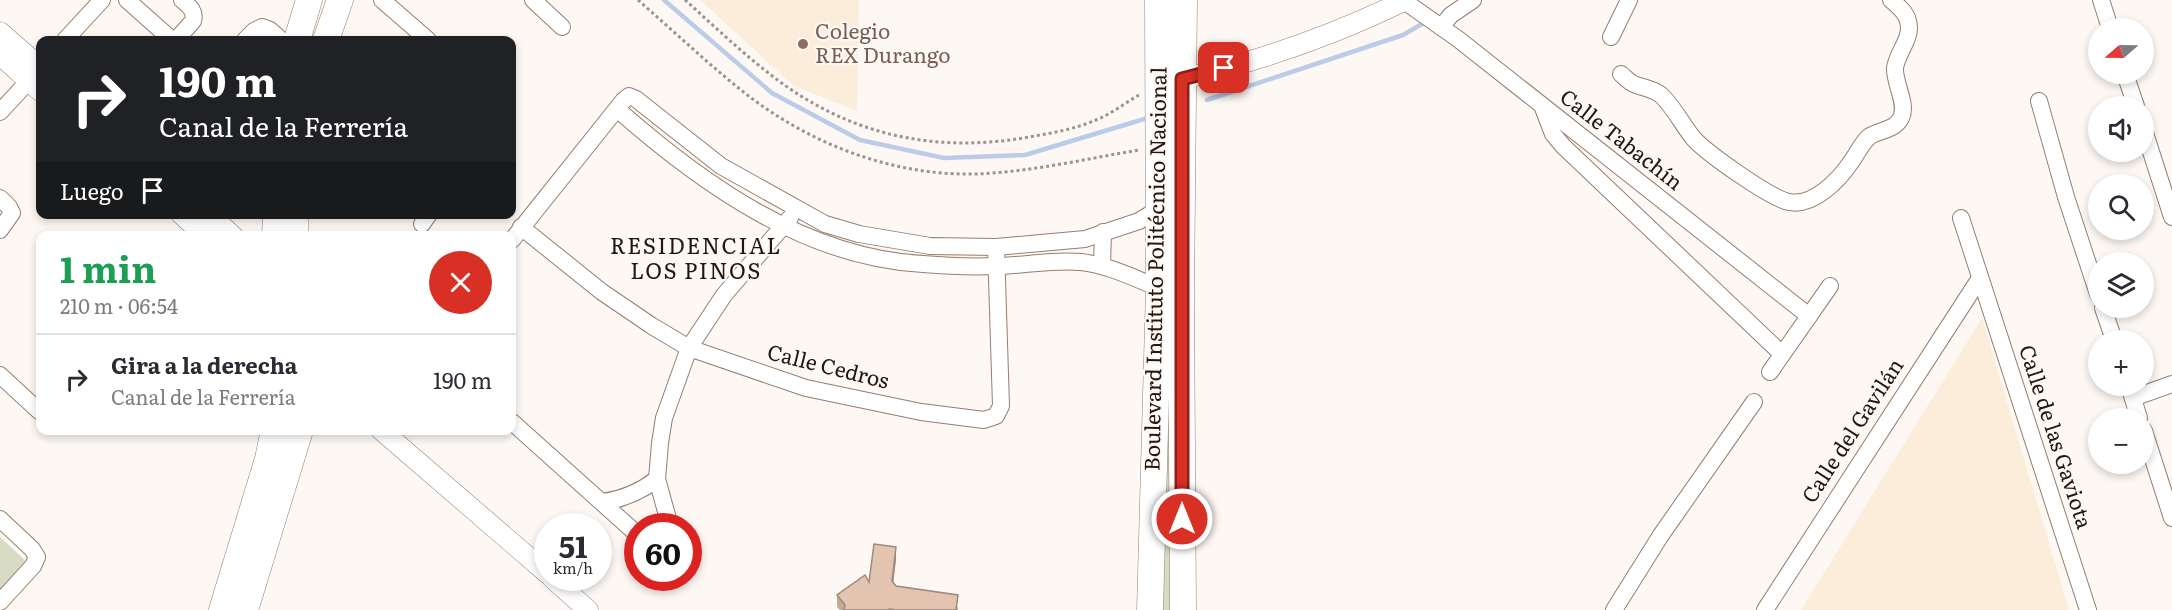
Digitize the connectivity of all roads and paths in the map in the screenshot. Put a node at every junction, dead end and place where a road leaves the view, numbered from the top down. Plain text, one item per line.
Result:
1 (102, 0) edge
2 (127, 0) edge
3 (182, 0) edge
4 (309, 0) edge
5 (340, 0) edge
6 (382, 0) edge
7 (533, 0) edge
8 (638, 0) edge
9 (685, 0) edge
10 (1158, 0) edge
11 (1184, 0) edge
12 (1405, 0) edge
13 (1473, 0) edge
14 (1629, 0) edge
15 (1891, 0) edge
16 (2100, 0) edge
17 (2106, 18) edge
18 (1434, 22) junction
19 (562, 27) dead end
20 (0, 32) edge
21 (69, 36) edge
22 (169, 36) edge
23 (178, 36) edge
24 (249, 36) edge
25 (277, 36) edge
26 (298, 36) edge
27 (327, 36) edge
28 (423, 36) edge
29 (1611, 37) dead end
30 (0, 55) edge
31 (1621, 74) dead end
32 (36, 75) edge
33 (36, 76) edge
34 (36, 79) edge
35 (1170, 81) junction
36 (2039, 101) dead end
37 (1542, 107) junction
38 (617, 109) junction
39 (0, 112) edge
40 (1158, 147) junction
41 (2154, 161) edge
42 (0, 198) edge
43 (797, 210) junction
44 (1157, 210) junction
45 (2172, 217) edge
46 (1961, 218) dead end
47 (186, 219) edge
48 (214, 219) edge
49 (785, 225) junction
50 (0, 230) edge
51 (200, 231) edge
52 (227, 231) edge
53 (1103, 232) junction
54 (516, 234) edge
55 (1057, 242) junction
56 (996, 247) junction
57 (1056, 261) junction
58 (2088, 264) edge
59 (996, 266) junction
60 (1102, 267) junction
61 (1980, 278) junction
62 (1830, 286) dead end
63 (1170, 290) junction
64 (1809, 316) junction
65 (689, 348) junction
66 (1782, 354) junction
67 (1770, 372) dead end
68 (0, 375) edge
69 (2172, 384) edge
70 (2154, 388) edge
71 (1754, 402) dead end
72 (36, 408) edge
73 (516, 426) edge
74 (273, 435) edge
75 (387, 435) edge
76 (304, 436) edge
77 (2154, 462) edge
78 (657, 479) junction
79 (603, 502) junction
80 (666, 513) edge
81 (2172, 518) edge
82 (0, 519) edge
83 (624, 522) edge
84 (534, 562) edge
85 (567, 591) edge
86 (0, 602) edge
87 (222, 610) edge
88 (245, 610) edge
89 (588, 610) edge
90 (1150, 610) edge
91 (1183, 610) edge
92 (1614, 610) edge
93 (1765, 610) edge
94 (2088, 610) edge

1 - 21 street
2 - 22 street
3 - 23 street
4 - 26 main road
5 - 27 main road
6 - 28 street
7 - 19 street
8 - 40 path
9 - 35 path
10 - 35 main road, Boulevard Instituto Politécnico Nacional
11 - 35 main road, Boulevard Instituto Politécnico Nacional
12 - 18 street, Calle Tabachín
12 - 35 street
13 - 18 street
14 - 29 street
15 - 31 street
16 - 17 street
18 - 37 street, Calle Tabachín
20 - 32 street
24 - 25 street
30 - 33 street
34 - 39 street
35 - 40 main road, Boulevard Instituto Politécnico Nacional
35 - 63 main road, Boulevard Instituto Politécnico Nacional
36 - 58 street
37 - 64 street, Calle Tabachín
37 - 66 street
38 - 43 street
38 - 49 street
38 - 54 street
40 - 44 main road, Boulevard Instituto Politécnico Nacional
41 - 45 street
42 - 50 street
43 - 49 street
43 - 56 street
44 - 53 street
44 - 63 main road, Boulevard Instituto Politécnico Nacional
46 - 61 street, Calle de las Gaviota
47 - 51 street
48 - 52 street
49 - 59 street
49 - 65 street
53 - 55 street
53 - 60 street
54 - 65 street, Calle Cedros
55 - 56 street
55 - 57 street
56 - 59 street, Calle Cedros
57 - 59 street
57 - 60 street
59 - 65 street, Calle Cedros
60 - 63 street
61 - 93 street, Calle del Gavilán
61 - 94 street, Calle de las Gaviota
62 - 64 street
63 - 90 main road, Boulevard Instituto Politécnico Nacional
63 - 91 main road, Boulevard Instituto Politécnico Nacional
64 - 66 street
65 - 78 street
66 - 67 street
68 - 72 street
69 - 70 street
71 - 92 street
73 - 79 street
74 - 87 main road
75 - 84 street
76 - 88 main road
77 - 81 street
78 - 79 street
78 - 80 street
79 - 83 street
82 - 86 street
85 - 89 street

